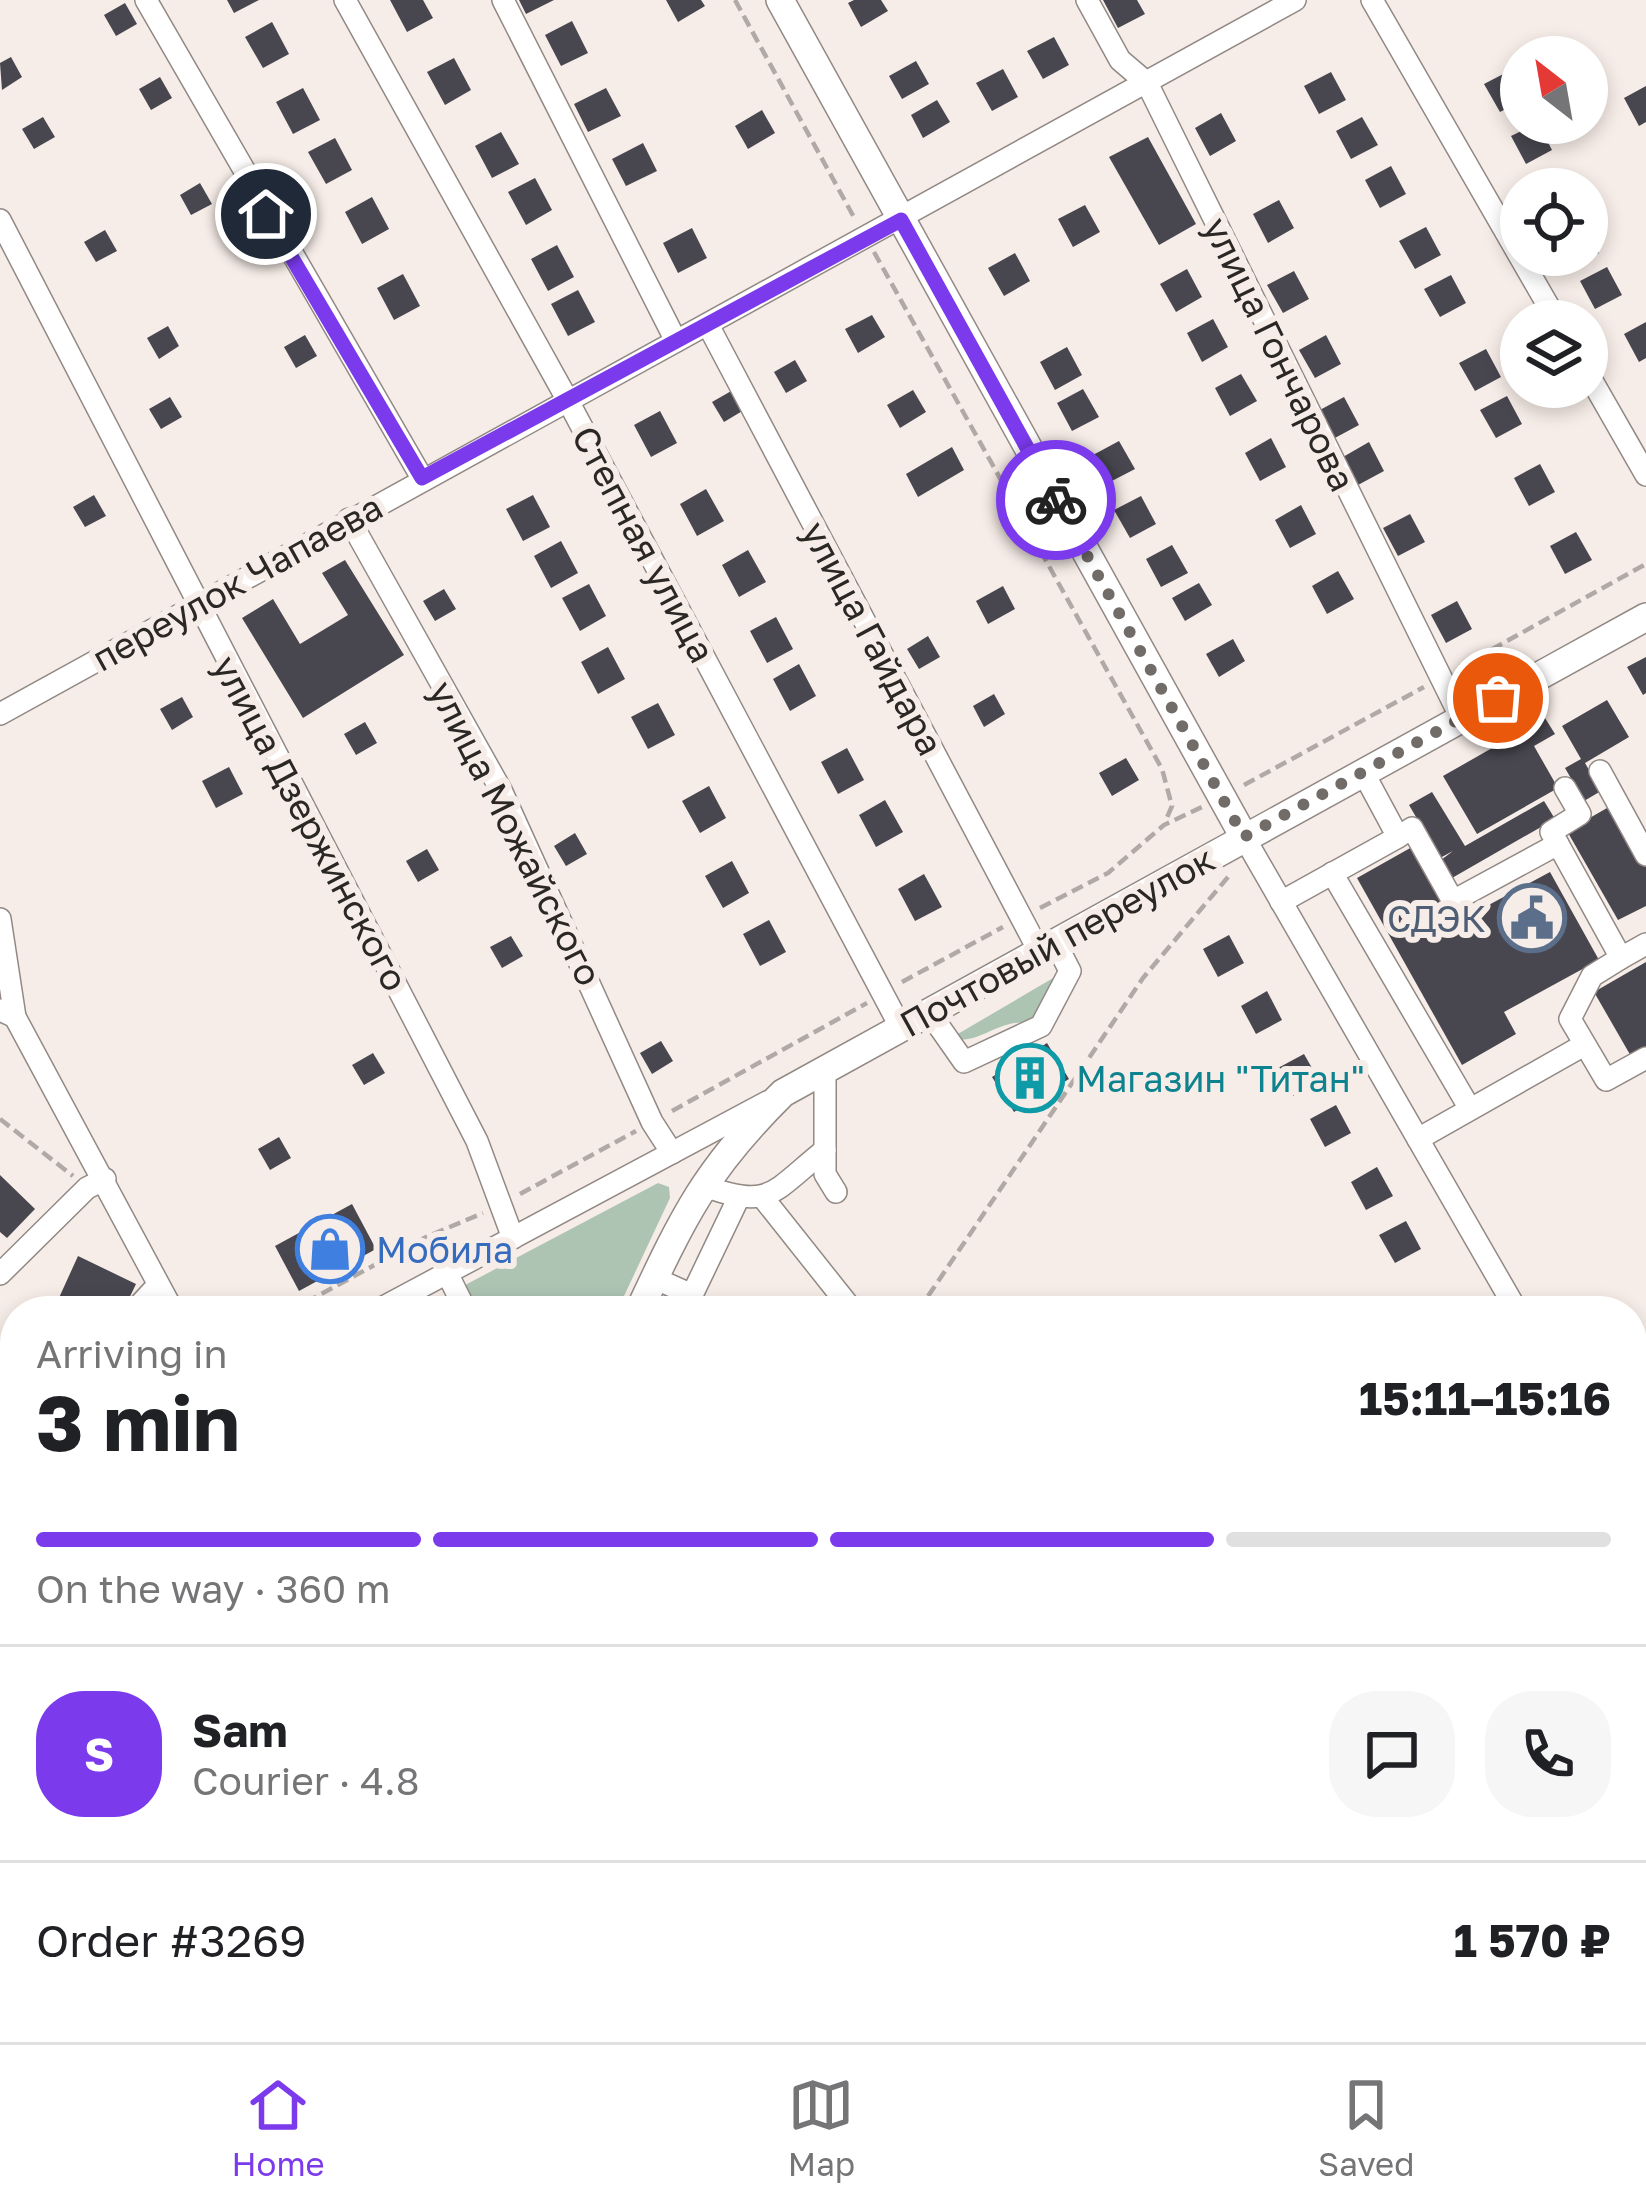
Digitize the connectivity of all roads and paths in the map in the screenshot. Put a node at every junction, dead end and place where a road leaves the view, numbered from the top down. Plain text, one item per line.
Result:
1 (146, 0) edge
2 (345, 0) edge
3 (503, 0) edge
4 (735, 0) edge
5 (780, 0) edge
6 (1087, 0) edge
7 (1295, 0) edge
8 (1372, 0) edge
9 (1147, 83) junction
10 (0, 220) edge
11 (901, 220) junction
12 (867, 241) junction
13 (1545, 300) edge
14 (708, 325) junction
15 (676, 341) junction
16 (567, 399) junction
17 (1608, 408) edge
18 (1646, 475) edge
19 (422, 478) junction
20 (350, 519) junction
21 (1646, 564) edge
22 (197, 605) junction
23 (1646, 617) edge
24 (1439, 679) junction
25 (0, 714) edge
26 (1461, 718) junction
27 (1600, 771) dead end
28 (1363, 772) junction
29 (1565, 788) dead end
30 (1220, 798) junction
31 (1164, 825) junction
32 (1398, 837) junction
33 (1247, 843) junction
34 (1558, 844) junction
35 (1646, 855) edge
36 (1333, 873) junction
37 (1281, 902) junction
38 (1021, 917) junction
39 (0, 919) edge
40 (1646, 944) edge
41 (1047, 946) junction
42 (1622, 958) junction
43 (881, 994) junction
44 (929, 1012) junction
45 (8, 1013) edge
46 (902, 1028) junction
47 (1584, 1045) junction
48 (1646, 1058) edge
49 (825, 1069) junction
50 (783, 1093) junction
51 (1470, 1109) junction
52 (0, 1119) edge
53 (652, 1122) junction
54 (1418, 1139) junction
55 (825, 1150) junction
56 (672, 1153) junction
57 (96, 1183) junction
58 (702, 1185) junction
59 (836, 1192) dead end
60 (738, 1198) junction
61 (764, 1199) junction
62 (500, 1206) junction
63 (513, 1238) junction
64 (447, 1273) junction
65 (0, 1274) edge
66 (654, 1278) junction
67 (158, 1285) junction
68 (148, 1296) edge
69 (164, 1296) edge
70 (318, 1296) edge
71 (404, 1296) edge
72 (458, 1296) edge
73 (646, 1296) edge
74 (841, 1296) edge
75 (927, 1296) edge
76 (1508, 1296) edge

1 - 19 street
2 - 16 street, Степная улица
3 - 15 street
4 - 12 path
5 - 11 main road
6 - 9 street, улица Гончарова
7 - 9 street, переулок Чапаева
8 - 13 street
9 - 11 street, переулок Чапаева
9 - 24 street, улица Гончарова
10 - 22 street, улица Дзержинского
11 - 12 street, переулок Чапаева
11 - 30 main road
12 - 14 street, переулок Чапаева
12 - 31 path
14 - 15 street, переулок Чапаева
14 - 38 street, улица Гайдара
15 - 16 street, переулок Чапаева
16 - 19 street, переулок Чапаева
16 - 43 street, Степная улица
17 - 18 street
19 - 20 street, переулок Чапаева
20 - 22 street, переулок Чапаева
20 - 53 street, улица Можайского
21 - 24 path
22 - 25 street, переулок Чапаева
22 - 62 street, улица Дзержинского
23 - 26 main road, Почтовый переулок
24 - 26 street, улица Гончарова
24 - 30 path
26 - 28 main road, Почтовый переулок
27 - 35 street
28 - 32 street
28 - 33 main road, Почтовый переулок
29 - 34 street
30 - 31 path
30 - 33 main road
31 - 38 path
32 - 34 street
32 - 36 street
33 - 37 street
33 - 41 main road, Почтовый переулок
33 - 75 path
34 - 42 street
36 - 37 street
36 - 51 street
37 - 54 street
38 - 41 street, улица Гайдара
38 - 43 path
39 - 45 street
40 - 42 street
41 - 44 main road, Почтовый переулок
41 - 44 street
42 - 47 street
43 - 46 street, Степная улица
43 - 53 path
44 - 46 main road, Почтовый переулок
45 - 57 street
46 - 49 main road, Почтовый переулок
47 - 48 street
47 - 51 street
49 - 50 main road, Почтовый переулок
49 - 55 street
50 - 56 street
50 - 58 main road, Почтовый переулок
51 - 54 street
52 - 57 path
53 - 56 street, улица Можайского
53 - 62 path
54 - 76 street
55 - 59 street
55 - 61 street
56 - 63 street
57 - 65 street
57 - 67 street
58 - 60 street
58 - 66 main road, Почтовый переулок
60 - 61 street
60 - 66 street
61 - 74 street
62 - 63 street, улица Дзержинского
62 - 70 path
63 - 64 street
64 - 71 street
64 - 72 street
66 - 73 main road, Почтовый переулок
67 - 68 street
67 - 69 street

